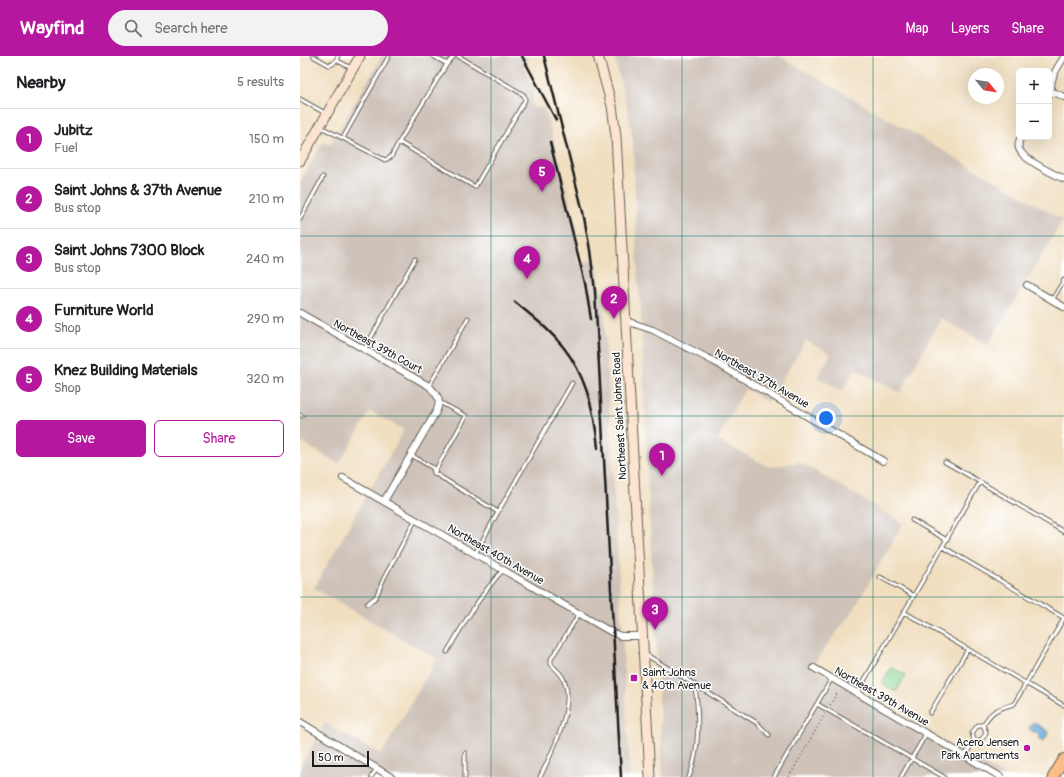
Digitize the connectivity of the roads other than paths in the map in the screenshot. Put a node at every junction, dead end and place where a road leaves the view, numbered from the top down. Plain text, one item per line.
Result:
1 (313, 56) edge
2 (360, 56) edge
3 (389, 56) edge
4 (433, 56) edge
5 (454, 56) edge
6 (458, 56) edge
7 (598, 56) edge
8 (1064, 56) edge
9 (337, 58) edge
10 (446, 64) junction
11 (352, 69) junction
12 (1052, 79) edge
13 (1052, 93) edge
14 (1064, 97) edge
15 (300, 100) edge
16 (327, 114) junction
17 (320, 126) junction
18 (343, 138) junction
19 (1019, 140) edge
20 (399, 142) junction
21 (300, 161) edge
22 (323, 177) dead end
23 (1064, 179) edge
24 (300, 219) edge
25 (415, 259) dead end
26 (1064, 280) edge
27 (1027, 285) dead end
28 (1052, 300) junction
29 (1064, 307) edge
30 (300, 313) edge
31 (468, 318) dead end
32 (626, 321) junction
33 (364, 350) junction
34 (572, 383) dead end
35 (429, 386) junction
36 (439, 402) junction
37 (410, 454) junction
38 (883, 461) dead end
39 (945, 462) dead end
40 (434, 473) junction
41 (343, 478) dead end
42 (980, 482) junction
43 (384, 501) junction
44 (498, 512) junction
45 (416, 519) junction
46 (912, 520) dead end
47 (1064, 532) edge
48 (947, 540) junction
49 (943, 546) junction
50 (475, 554) junction
51 (503, 570) junction
52 (880, 577) dead end
53 (914, 596) junction
54 (367, 604) dead end
55 (904, 612) junction
56 (579, 614) junction
57 (1064, 618) edge
58 (1062, 625) edge
59 (643, 636) junction
60 (968, 649) junction
61 (447, 652) dead end
62 (644, 653) junction
63 (814, 668) dead end
64 (832, 678) junction
65 (1026, 683) junction
66 (695, 686) junction
67 (857, 693) junction
68 (817, 704) junction
69 (1063, 705) dead end
70 (930, 713) dead end
71 (300, 722) edge
72 (983, 725) junction
73 (926, 733) junction
74 (769, 735) dead end
75 (974, 740) junction
76 (465, 753) dead end
77 (965, 756) junction
78 (912, 758) junction
79 (1064, 759) edge
80 (377, 768) junction
81 (371, 777) edge
82 (391, 777) edge
83 (465, 777) edge
84 (540, 777) edge
85 (650, 777) edge
86 (689, 777) edge
87 (774, 777) edge
88 (901, 777) edge
89 (944, 777) edge
90 (1001, 777) edge
91 (1053, 777) edge

1 - 9 lane
2 - 11 main road
3 - 18 lane
4 - 10 lane
5 - 10 lane
6 - 20 lane
7 - 32 main road, Northeast Saint Johns Road
8 - 12 street
9 - 11 lane
10 - 20 lane
11 - 16 main road
13 - 14 street
15 - 16 lane
16 - 17 main road
17 - 18 lane
17 - 21 main road
18 - 20 lane
19 - 23 street
22 - 24 lane
25 - 33 lane
26 - 28 lane
27 - 28 street
28 - 29 street
30 - 33 street, Northeast 39th Court
31 - 35 lane
32 - 38 street, Northeast 37th Avenue
32 - 59 main road, Northeast Saint Johns Road
33 - 35 street, Northeast 39th Court
34 - 44 lane
35 - 36 street, Northeast 39th Court
36 - 37 street
36 - 40 lane
37 - 40 lane
37 - 43 street
39 - 42 lane
40 - 44 lane
41 - 43 street, Northeast 40th Avenue
42 - 47 lane
42 - 48 lane
43 - 45 street, Northeast 40th Avenue
44 - 50 lane
45 - 50 street, Northeast 40th Avenue
45 - 54 lane
46 - 48 lane
48 - 49 lane
49 - 53 lane
49 - 57 lane
50 - 51 street, Northeast 40th Avenue
51 - 56 street, Northeast 40th Avenue
51 - 61 lane
52 - 53 lane
53 - 55 lane
55 - 60 lane
55 - 67 lane
56 - 59 street, Northeast 40th Avenue
56 - 84 lane
57 - 58 lane
58 - 65 lane
59 - 62 main road, Northeast Saint Johns Road
60 - 65 lane
60 - 70 lane
62 - 66 lane
62 - 85 main road, Northeast Saint Johns Road
63 - 64 street, Northeast 39th Avenue
64 - 67 street, Northeast 39th Avenue
64 - 68 lane
65 - 69 lane
65 - 72 lane
66 - 74 lane
66 - 86 lane
67 - 73 street, Northeast 39th Avenue
68 - 78 lane
68 - 87 lane
71 - 80 street
72 - 75 lane
72 - 75 lane
73 - 77 street, Northeast 39th Avenue
73 - 78 lane
75 - 77 lane
76 - 83 lane
77 - 90 street, Northeast 39th Avenue
78 - 88 lane
78 - 89 lane
79 - 91 main road
80 - 81 lane
80 - 82 street

